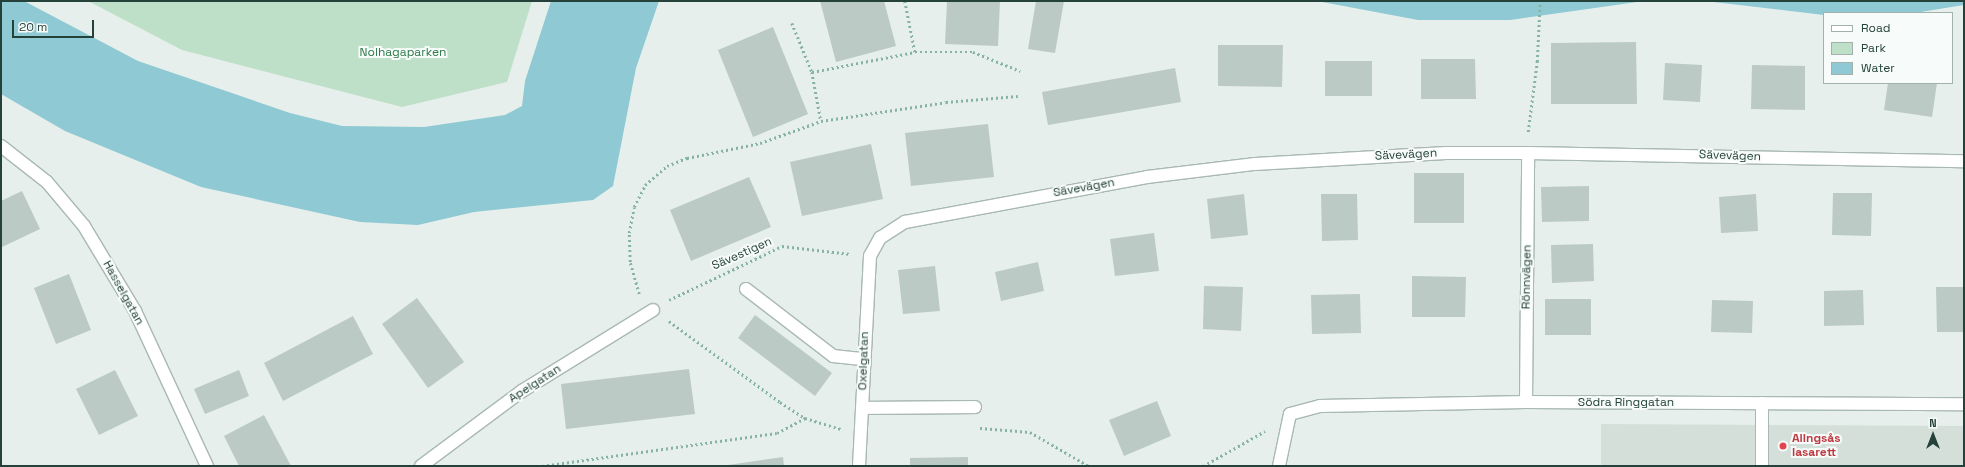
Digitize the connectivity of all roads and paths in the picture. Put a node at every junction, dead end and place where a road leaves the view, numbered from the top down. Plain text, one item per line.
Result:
1 (905, 1) edge
2 (1540, 1) edge
3 (792, 23) dead end
4 (915, 52) junction
5 (1020, 71) dead end
6 (812, 72) junction
7 (1018, 96) dead end
8 (821, 121) junction
9 (1, 146) edge
10 (1528, 153) junction
11 (1964, 162) edge
12 (870, 256) junction
13 (746, 289) dead end
14 (653, 310) junction
15 (864, 359) junction
16 (1526, 402) junction
17 (1762, 403) junction
18 (1964, 404) edge
19 (975, 407) dead end
20 (862, 408) junction
21 (1290, 414) junction
22 (805, 418) junction
23 (976, 428) dead end
24 (841, 430) junction
25 (861, 430) junction
26 (841, 437) dead end
27 (207, 466) edge
28 (421, 466) edge
29 (542, 466) edge
30 (859, 466) edge
31 (1089, 466) edge
32 (1203, 466) edge
33 (1279, 466) edge
34 (1762, 466) edge

1 - 4 path
2 - 10 path
3 - 6 path
4 - 5 path
4 - 6 path
6 - 8 path
7 - 8 path
8 - 14 path
9 - 27 street, Hasselgatan
10 - 11 street, Sävevägen
10 - 12 street, Sävevägen
10 - 16 street, Rönnvägen
12 - 14 path, Sävestigen
12 - 15 street, Oxelgatan
13 - 15 street
14 - 22 path
14 - 28 street, Apelgatan
15 - 20 street, Oxelgatan
16 - 17 street, Södra Ringgatan
16 - 21 street, Södra Ringgatan
17 - 18 street, Södra Ringgatan
17 - 34 street
19 - 20 street
20 - 25 street, Oxelgatan
21 - 32 path
21 - 33 street
22 - 24 path
22 - 29 path
23 - 31 path
24 - 25 path
24 - 26 path
25 - 30 street, Oxelgatan

